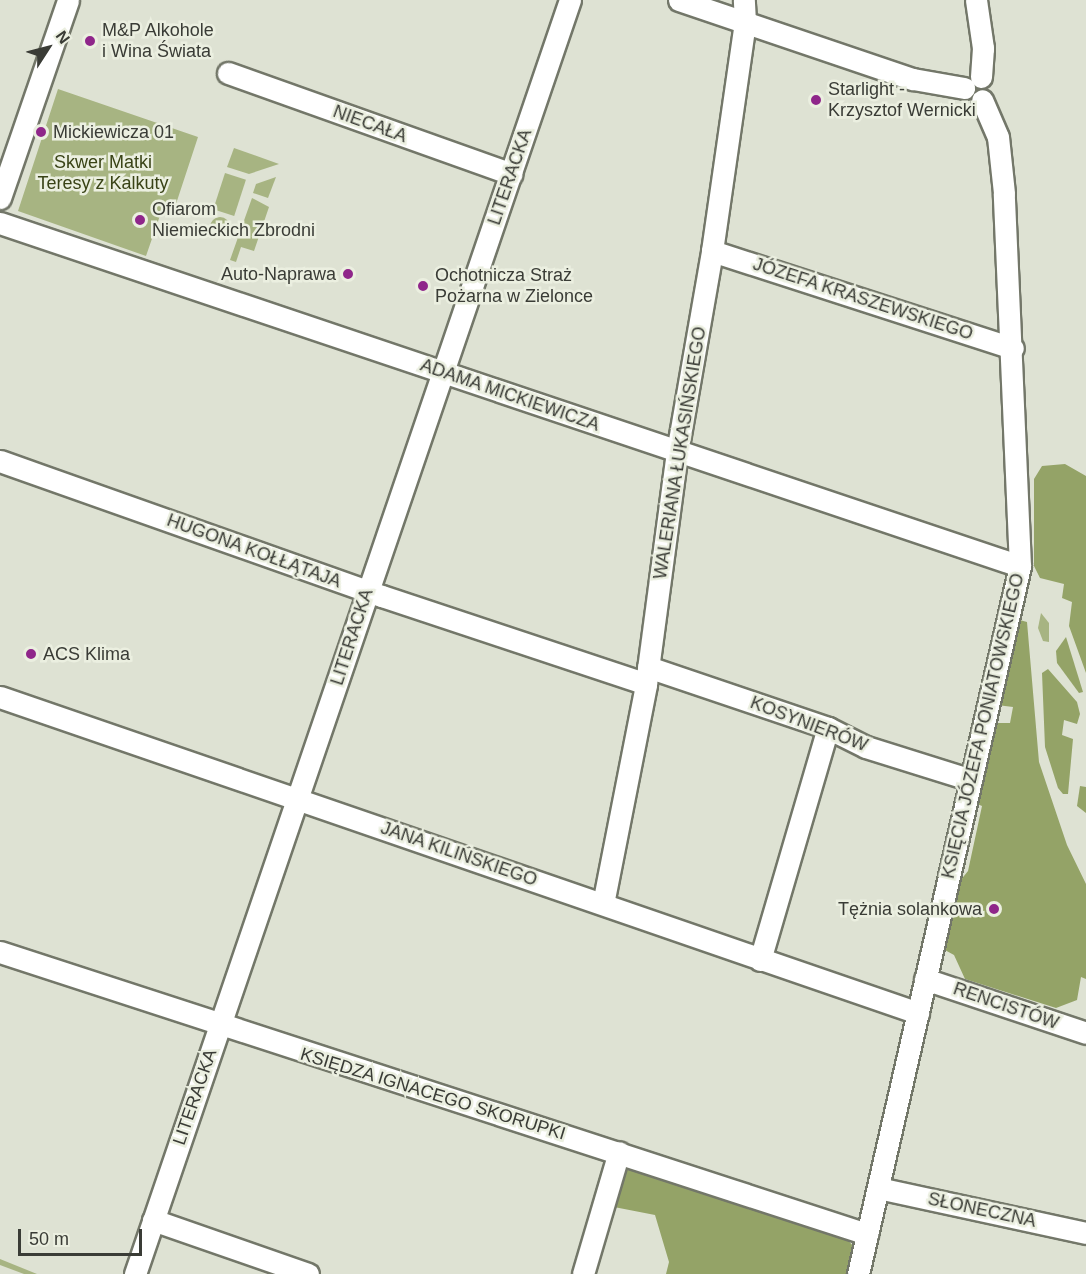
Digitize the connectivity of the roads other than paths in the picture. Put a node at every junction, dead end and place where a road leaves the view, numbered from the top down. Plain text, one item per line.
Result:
1 (68, 0) edge
2 (570, 0) edge
3 (679, 0) edge
4 (744, 0) edge
5 (976, 0) edge
6 (745, 22) junction
7 (228, 73) dead end
8 (973, 83) junction
9 (512, 174) junction
10 (0, 198) edge
11 (0, 223) edge
12 (712, 251) junction
13 (1013, 348) junction
14 (441, 373) junction
15 (677, 452) junction
16 (0, 461) edge
17 (1020, 566) junction
18 (367, 591) junction
19 (647, 675) junction
20 (0, 697) edge
21 (828, 728) junction
22 (971, 780) junction
23 (299, 797) junction
24 (603, 904) junction
25 (0, 952) edge
26 (760, 960) junction
27 (926, 979) junction
28 (918, 1013) junction
29 (220, 1026) junction
30 (1086, 1033) edge
31 (619, 1152) junction
32 (878, 1188) junction
33 (153, 1220) junction
34 (1086, 1233) edge
35 (867, 1234) junction
36 (135, 1274) edge
37 (308, 1274) edge
38 (583, 1274) edge
39 (858, 1274) edge

1 - 10 street
2 - 9 street, LITERACKA
3 - 6 street
4 - 6 street, WALERIANA ŁUKASIŃSKIEGO
5 - 8 street
6 - 8 street
6 - 12 street, WALERIANA ŁUKASIŃSKIEGO
7 - 9 street, NIECAŁA
8 - 13 street, KSIĘCIA JÓZEFA PONIATOWSKIEGO
9 - 14 street, LITERACKA
11 - 14 street, ADAMA MICKIEWICZA
12 - 13 street, JÓZEFA KRASZEWSKIEGO
12 - 15 street, WALERIANA ŁUKASIŃSKIEGO
13 - 17 street, KSIĘCIA JÓZEFA PONIATOWSKIEGO
14 - 15 street, ADAMA MICKIEWICZA
14 - 18 street, LITERACKA
15 - 17 street, ADAMA MICKIEWICZA
15 - 19 street, WALERIANA ŁUKASIŃSKIEGO
16 - 18 street, HUGONA KOŁŁĄTAJA
17 - 22 street, KSIĘCIA JÓZEFA PONIATOWSKIEGO
18 - 19 street, HUGONA KOŁŁĄTAJA
18 - 23 street, LITERACKA
19 - 21 street, KOSYNIERÓW
19 - 24 street, WALERIANA ŁUKASIŃSKIEGO
20 - 23 street, JANA KILIŃSKIEGO
21 - 22 street, KOSYNIERÓW
21 - 26 street
22 - 27 street, KSIĘCIA JÓZEFA PONIATOWSKIEGO
23 - 24 street, JANA KILIŃSKIEGO
23 - 29 street, LITERACKA
24 - 26 street, JANA KILIŃSKIEGO
25 - 29 street, KSIĘDZA IGNACEGO SKORUPKI
26 - 28 street, JANA KILIŃSKIEGO
27 - 28 street, KSIĘCIA JÓZEFA PONIATOWSKIEGO
27 - 30 street, RENCISTÓW
28 - 32 street, KSIĘCIA JÓZEFA PONIATOWSKIEGO
29 - 31 street, KSIĘDZA IGNACEGO SKORUPKI
29 - 33 street, LITERACKA
31 - 35 street, KSIĘDZA IGNACEGO SKORUPKI
31 - 38 street
32 - 34 street, SŁONECZNA
32 - 35 street, KSIĘCIA JÓZEFA PONIATOWSKIEGO
33 - 36 street, LITERACKA
33 - 37 street
35 - 39 street, KSIĘCIA JÓZEFA PONIATOWSKIEGO

